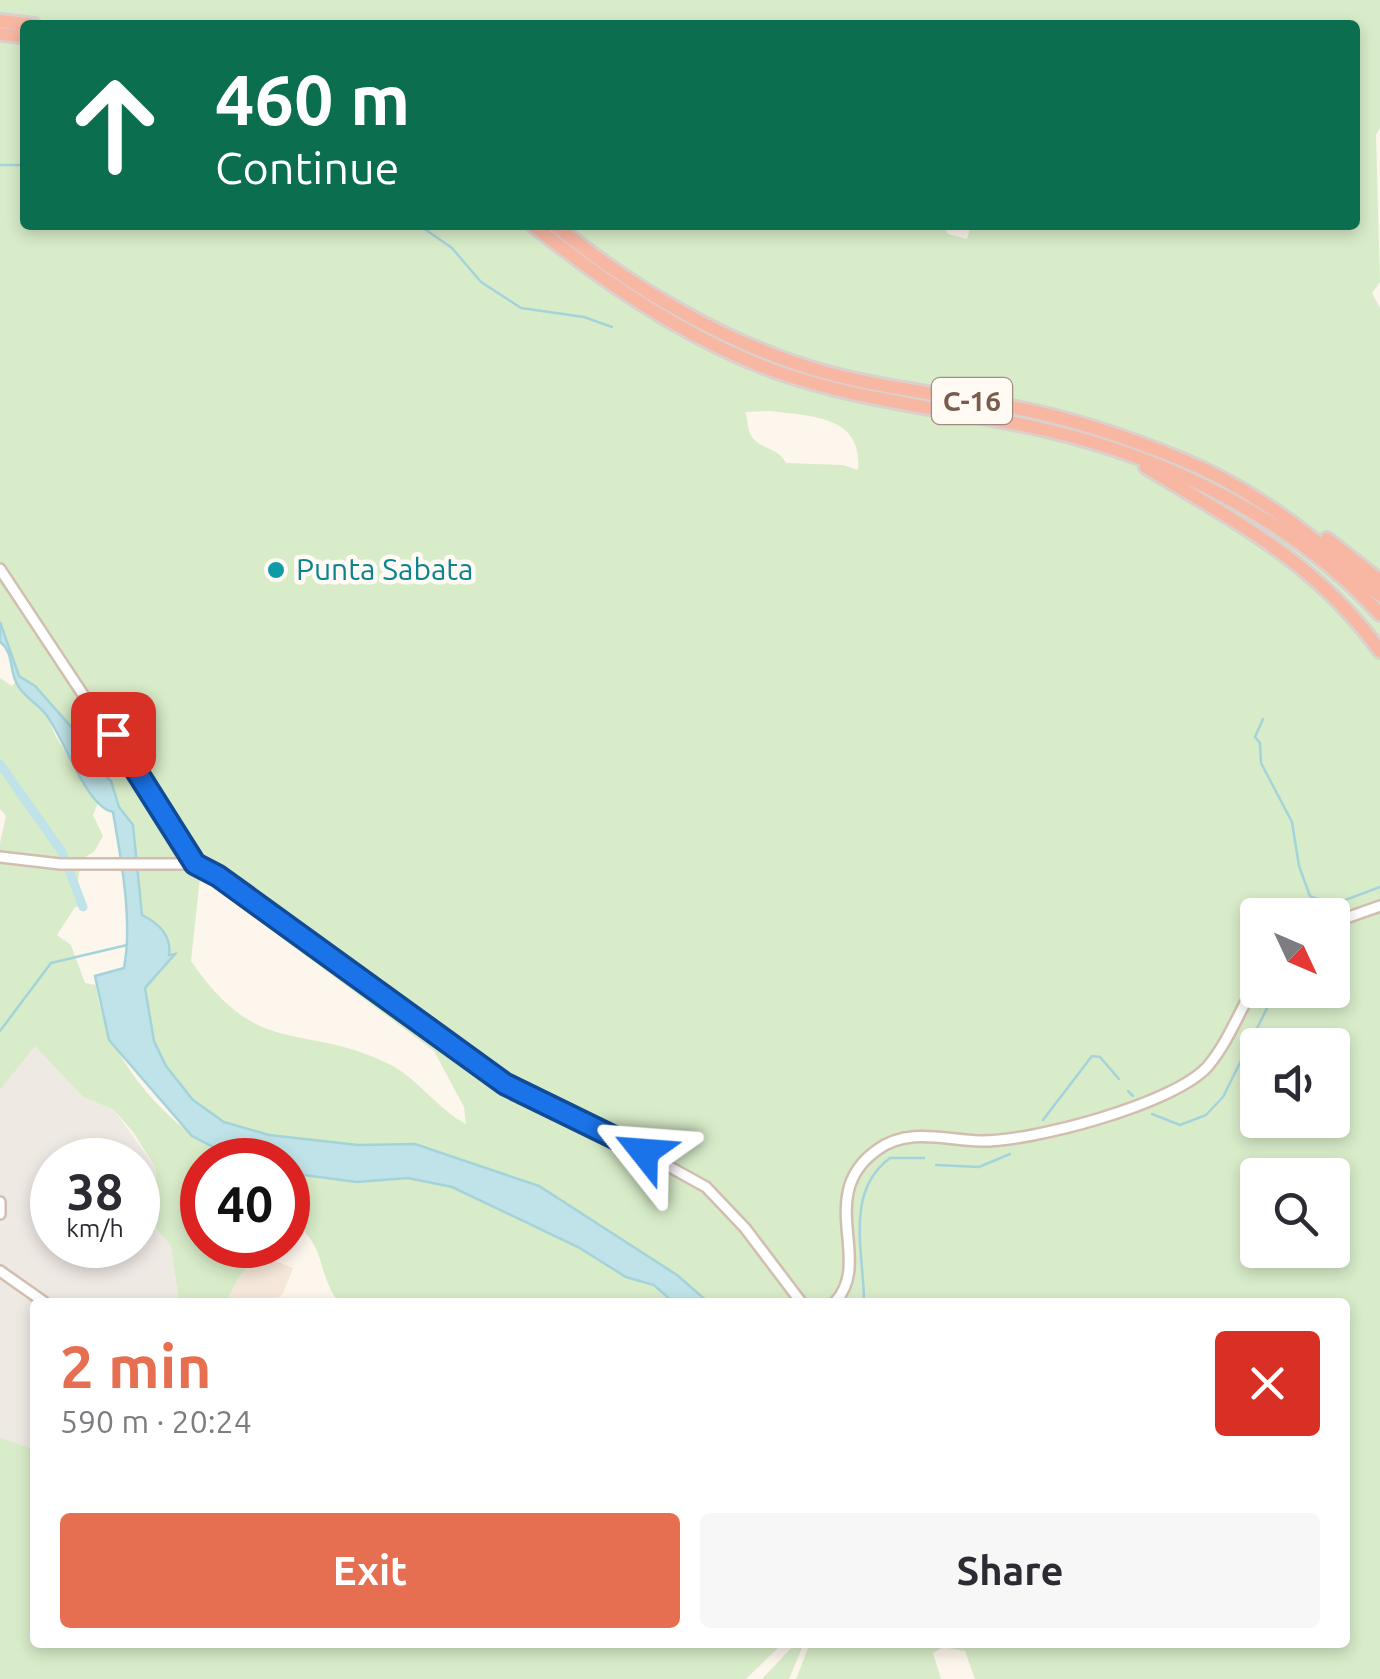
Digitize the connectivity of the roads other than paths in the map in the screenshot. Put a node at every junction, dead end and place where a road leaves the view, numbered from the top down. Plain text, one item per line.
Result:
1 (541, 230) edge
2 (562, 230) edge
3 (1123, 452) junction
4 (1184, 460) junction
5 (0, 569) edge
6 (1380, 581) edge
7 (1380, 595) edge
8 (1380, 614) edge
9 (1380, 651) edge
10 (0, 857) edge
11 (20, 861) junction
12 (192, 865) junction
13 (0, 866) edge
14 (1380, 906) edge
15 (1350, 917) edge
16 (1242, 1008) edge
17 (0, 1202) edge
18 (0, 1214) edge
19 (0, 1271) edge
20 (38, 1298) edge
21 (798, 1298) edge
22 (837, 1298) edge

1 - 3 highway, C-16
2 - 4 highway, C-16
3 - 8 highway, C-16
3 - 9 highway
4 - 6 highway
4 - 7 highway, C-16
5 - 12 street
10 - 11 street
11 - 12 street
11 - 13 street
12 - 21 street
14 - 15 street
16 - 22 street
17 - 18 street
19 - 20 street

